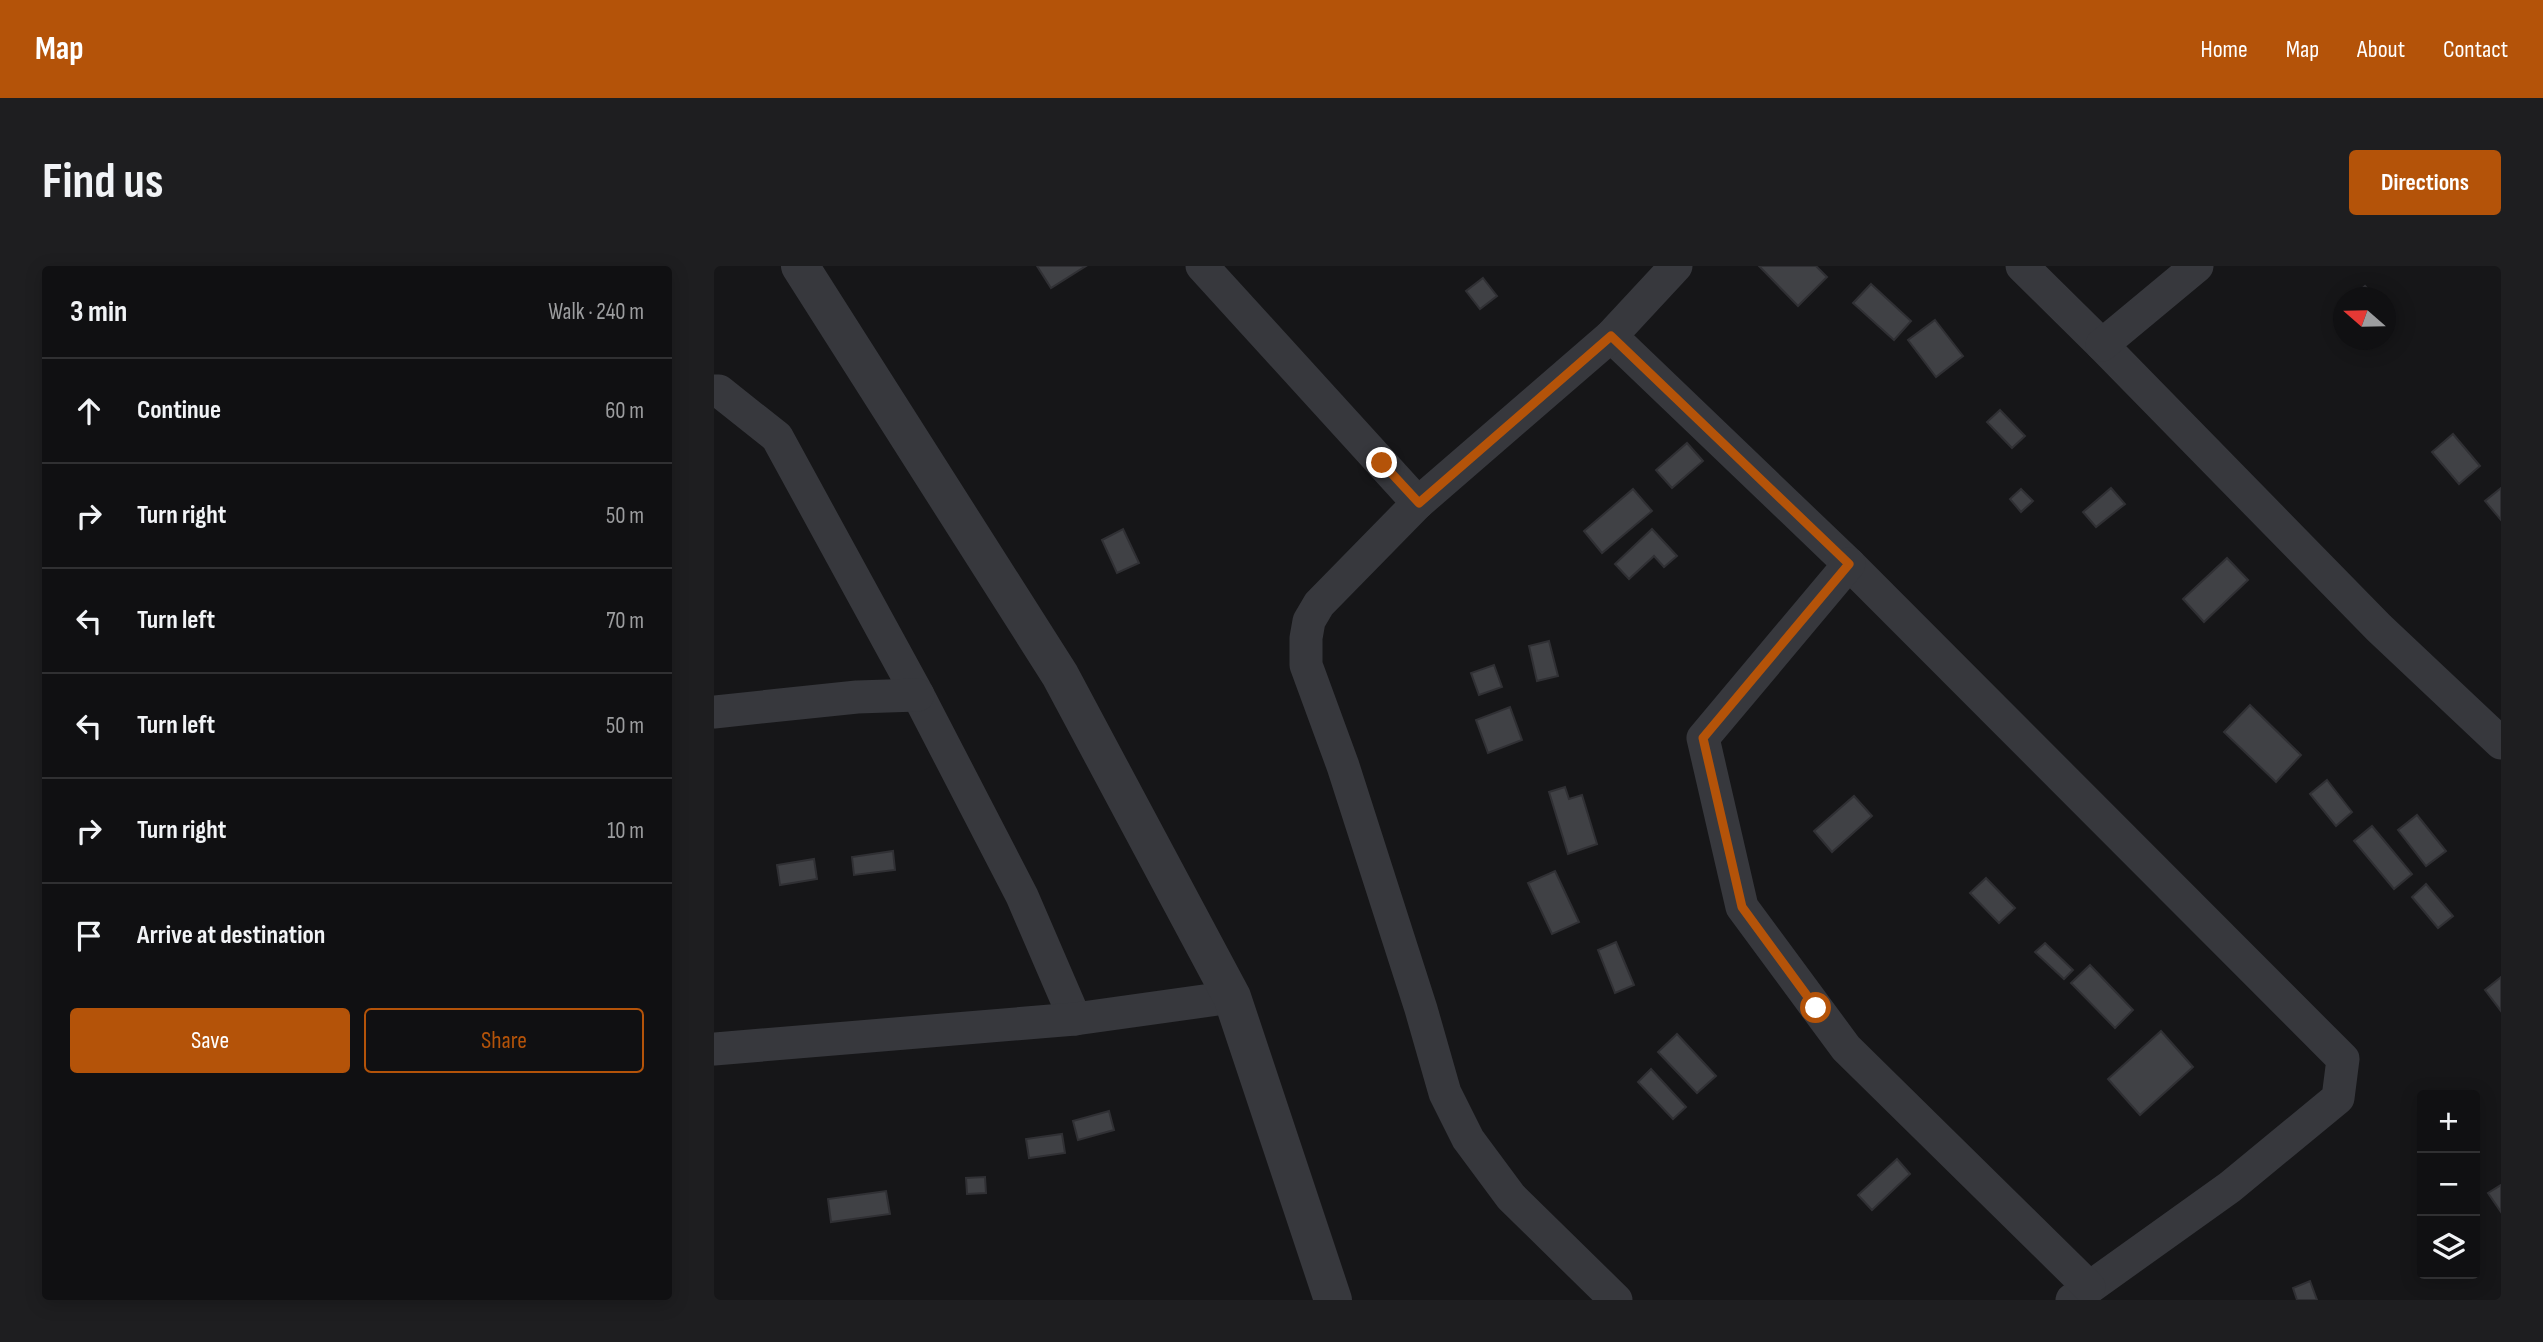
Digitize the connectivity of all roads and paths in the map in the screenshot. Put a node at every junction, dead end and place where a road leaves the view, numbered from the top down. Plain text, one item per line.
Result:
1 (800, 266) edge
2 (1202, 266) edge
3 (2022, 266) edge
4 (2197, 266) edge
5 (1674, 267) edge
6 (1611, 336) junction
7 (2102, 345) junction
8 (714, 391) edge
9 (1419, 503) junction
10 (1849, 564) junction
11 (918, 695) junction
12 (714, 712) edge
13 (2501, 743) edge
14 (1231, 997) junction
15 (1075, 1019) junction
16 (714, 1049) edge
17 (2081, 1294) edge
18 (1333, 1300) edge
19 (1616, 1300) edge

1 - 14 street
2 - 9 street
3 - 7 street
4 - 7 street
5 - 6 street
6 - 9 street
6 - 10 street
7 - 13 street
8 - 11 street
9 - 19 street
10 - 17 street
10 - 17 street
11 - 12 street
11 - 15 street
14 - 15 street
14 - 18 street
15 - 16 street

